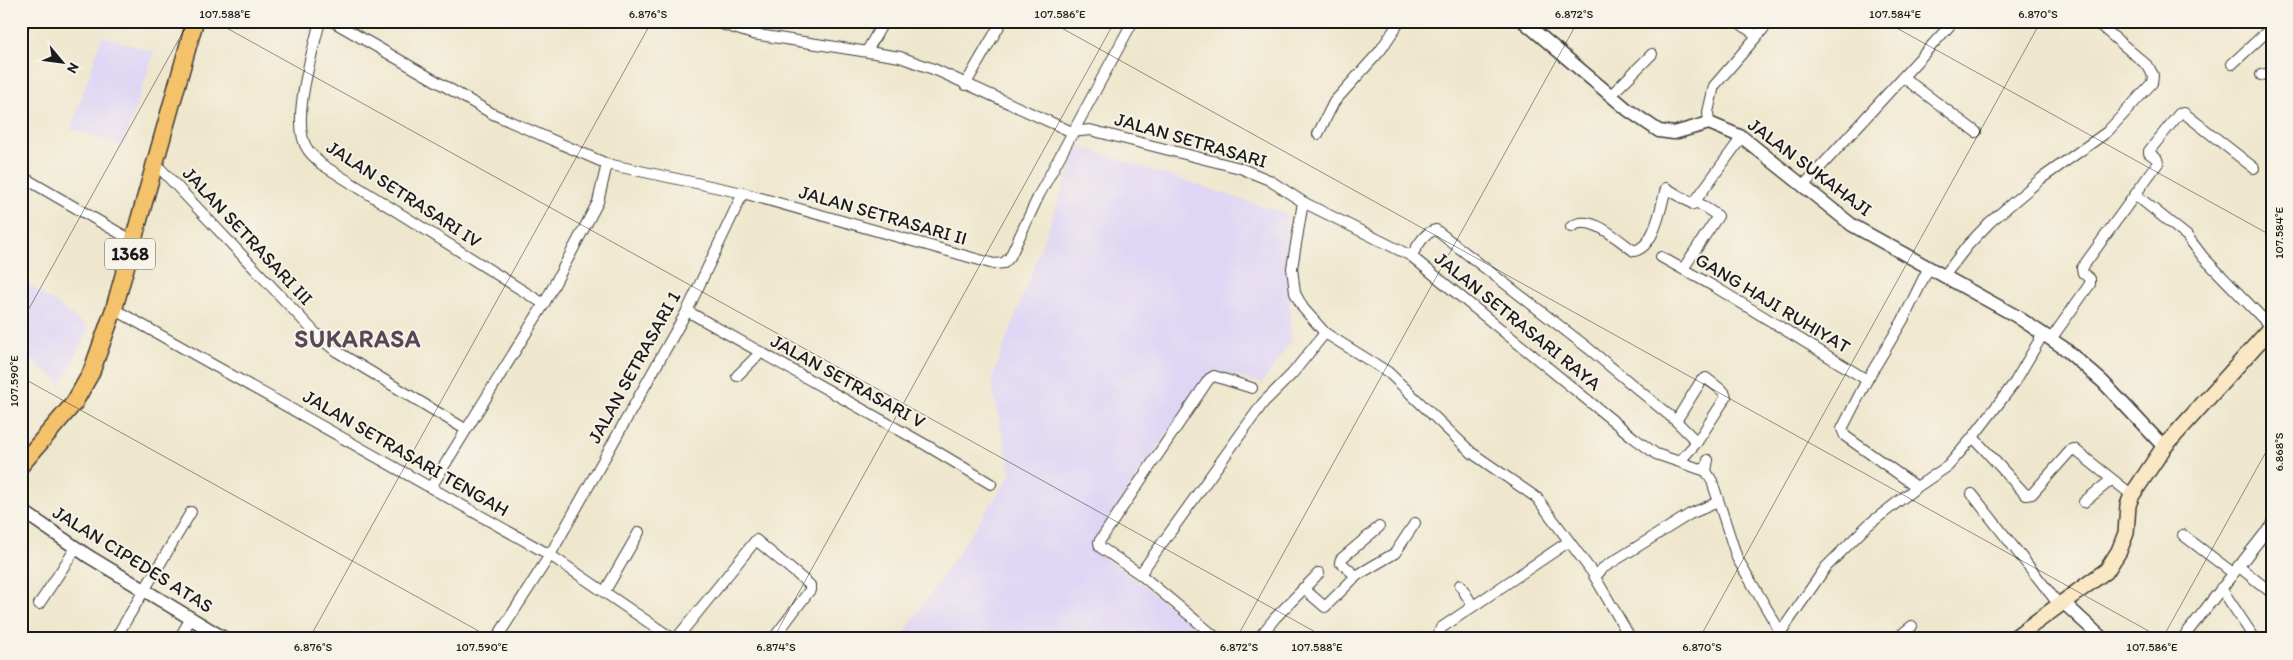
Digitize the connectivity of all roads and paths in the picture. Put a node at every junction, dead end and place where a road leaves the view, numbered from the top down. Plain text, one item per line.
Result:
1 (195, 21) edge
2 (320, 21) edge
3 (332, 21) edge
4 (712, 21) edge
5 (761, 21) edge
6 (884, 21) edge
7 (1002, 21) edge
8 (1133, 21) edge
9 (1400, 21) edge
10 (1523, 21) edge
11 (1737, 21) edge
12 (1770, 21) edge
13 (1954, 21) edge
14 (2095, 21) edge
15 (2272, 27) edge
16 (753, 34) junction
17 (1757, 36) junction
18 (867, 51) junction
19 (1652, 54) dead end
20 (2232, 64) dead end
21 (1904, 78) junction
22 (966, 85) junction
23 (1611, 95) junction
24 (1709, 123) junction
25 (1072, 132) junction
26 (1976, 132) dead end
27 (1318, 134) dead end
28 (1742, 137) junction
29 (156, 164) junction
30 (607, 164) junction
31 (2254, 168) dead end
32 (21, 176) edge
33 (1804, 185) junction
34 (743, 193) junction
35 (2137, 196) dead end
36 (1303, 202) junction
37 (1694, 203) junction
38 (1571, 227) dead end
39 (133, 241) junction
40 (1411, 256) junction
41 (1661, 257) dead end
42 (1929, 267) junction
43 (1683, 269) junction
44 (1944, 276) junction
45 (544, 304) junction
46 (114, 309) junction
47 (687, 311) junction
48 (2272, 328) edge
49 (1325, 333) junction
50 (2047, 337) junction
51 (761, 352) junction
52 (737, 376) dead end
53 (1867, 380) junction
54 (1252, 388) dead end
55 (1676, 421) junction
56 (466, 429) junction
57 (1973, 437) junction
58 (1697, 442) junction
59 (2164, 447) junction
60 (1680, 461) junction
61 (21, 465) edge
62 (2111, 480) junction
63 (991, 484) dead end
64 (431, 487) junction
65 (1917, 487) junction
66 (1972, 494) dead end
67 (2132, 494) junction
68 (1718, 502) junction
69 (2084, 502) dead end
70 (21, 510) edge
71 (191, 512) dead end
72 (1415, 523) dead end
73 (2272, 524) edge
74 (1379, 527) dead end
75 (639, 532) dead end
76 (2183, 535) dead end
77 (1568, 542) junction
78 (76, 548) junction
79 (550, 555) junction
80 (2235, 570) junction
81 (1319, 573) dead end
82 (1140, 574) junction
83 (1356, 576) junction
84 (1595, 576) junction
85 (1460, 586) dead end
86 (1302, 588) junction
87 (2221, 588) junction
88 (143, 590) junction
89 (605, 591) junction
90 (2272, 593) edge
91 (39, 604) dead end
92 (2062, 604) junction
93 (1473, 606) junction
94 (191, 618) junction
95 (1912, 626) dead end
96 (1779, 636) edge
97 (115, 639) edge
98 (179, 639) edge
99 (225, 639) edge
100 (496, 639) edge
101 (674, 639) edge
102 (773, 639) edge
103 (1218, 639) edge
104 (1258, 639) edge
105 (1438, 639) edge
106 (1631, 639) edge
107 (1896, 639) edge
108 (2012, 639) edge
109 (2103, 639) edge
110 (2182, 639) edge
111 (2254, 639) edge

1 - 29 main road, 1368
2 - 45 street, JALAN SETRASARI IV
3 - 30 street, JALAN SETRASARI II
4 - 16 street, JALAN SETRASARI
5 - 16 street
6 - 18 street
7 - 22 street
8 - 25 street, JALAN SETRASARI II
9 - 27 street
10 - 23 street
11 - 17 street
12 - 17 street
13 - 21 street
14 - 44 street
15 - 20 street
16 - 18 street, JALAN SETRASARI
17 - 24 street
18 - 22 street, JALAN SETRASARI
19 - 23 street
21 - 26 street
21 - 33 street
22 - 25 street, JALAN SETRASARI
23 - 24 street
24 - 28 street, JALAN SUKAHAJI
25 - 34 street, JALAN SETRASARI II
25 - 36 street, JALAN SETRASARI
28 - 33 street, JALAN SUKAHAJI
28 - 37 street
29 - 39 main road, 1368
29 - 56 street, JALAN SETRASARI III
30 - 34 street, JALAN SETRASARI II
30 - 45 street
31 - 50 street
32 - 39 street
33 - 42 street, JALAN SUKAHAJI
34 - 47 street, JALAN SETRASARI 1
35 - 48 street
36 - 40 street, JALAN SETRASARI RAYA
36 - 49 street
37 - 38 street
37 - 43 street
39 - 46 main road, 1368
40 - 55 street
40 - 60 street, JALAN SETRASARI RAYA
41 - 43 street, GANG HAJI RUHIYAT
42 - 44 street, JALAN SUKAHAJI
42 - 53 street
43 - 53 street, GANG HAJI RUHIYAT
44 - 50 street, JALAN SUKAHAJI
45 - 56 street
46 - 61 main road, 1368
46 - 64 street, JALAN SETRASARI TENGAH
47 - 51 street, JALAN SETRASARI V
47 - 79 street, JALAN SETRASARI 1
48 - 59 main road
49 - 77 street
49 - 82 street
50 - 57 street
50 - 59 street, JALAN SUKAHAJI
51 - 52 street
51 - 63 street, JALAN SETRASARI V
53 - 65 street
54 - 82 street
55 - 58 street
55 - 58 street
56 - 64 street
57 - 62 street
57 - 65 street
58 - 60 street
59 - 67 main road
60 - 68 street, JALAN SETRASARI RAYA
62 - 67 street
62 - 69 street
64 - 79 street, JALAN SETRASARI TENGAH
65 - 96 street
66 - 92 street
67 - 92 main road
68 - 84 street
68 - 96 street, JALAN SETRASARI RAYA
70 - 78 street, JALAN CIPEDES ATAS
71 - 88 street
72 - 83 street
73 - 80 street
74 - 83 street
75 - 89 street
76 - 80 street
77 - 84 street
77 - 93 street
78 - 88 street, JALAN CIPEDES ATAS
78 - 91 street
79 - 89 street, JALAN SETRASARI TENGAH
79 - 100 street, JALAN SETRASARI 1
80 - 87 street
80 - 90 street
81 - 86 street
82 - 103 street
83 - 86 street
84 - 106 street
85 - 93 street
86 - 104 street
87 - 110 street
87 - 111 street
88 - 94 street, JALAN CIPEDES ATAS
88 - 97 street
89 - 101 street, JALAN SETRASARI TENGAH
92 - 108 main road
92 - 109 street
93 - 105 street
94 - 98 street
94 - 99 street, JALAN CIPEDES ATAS
95 - 107 street
101 - 102 street

